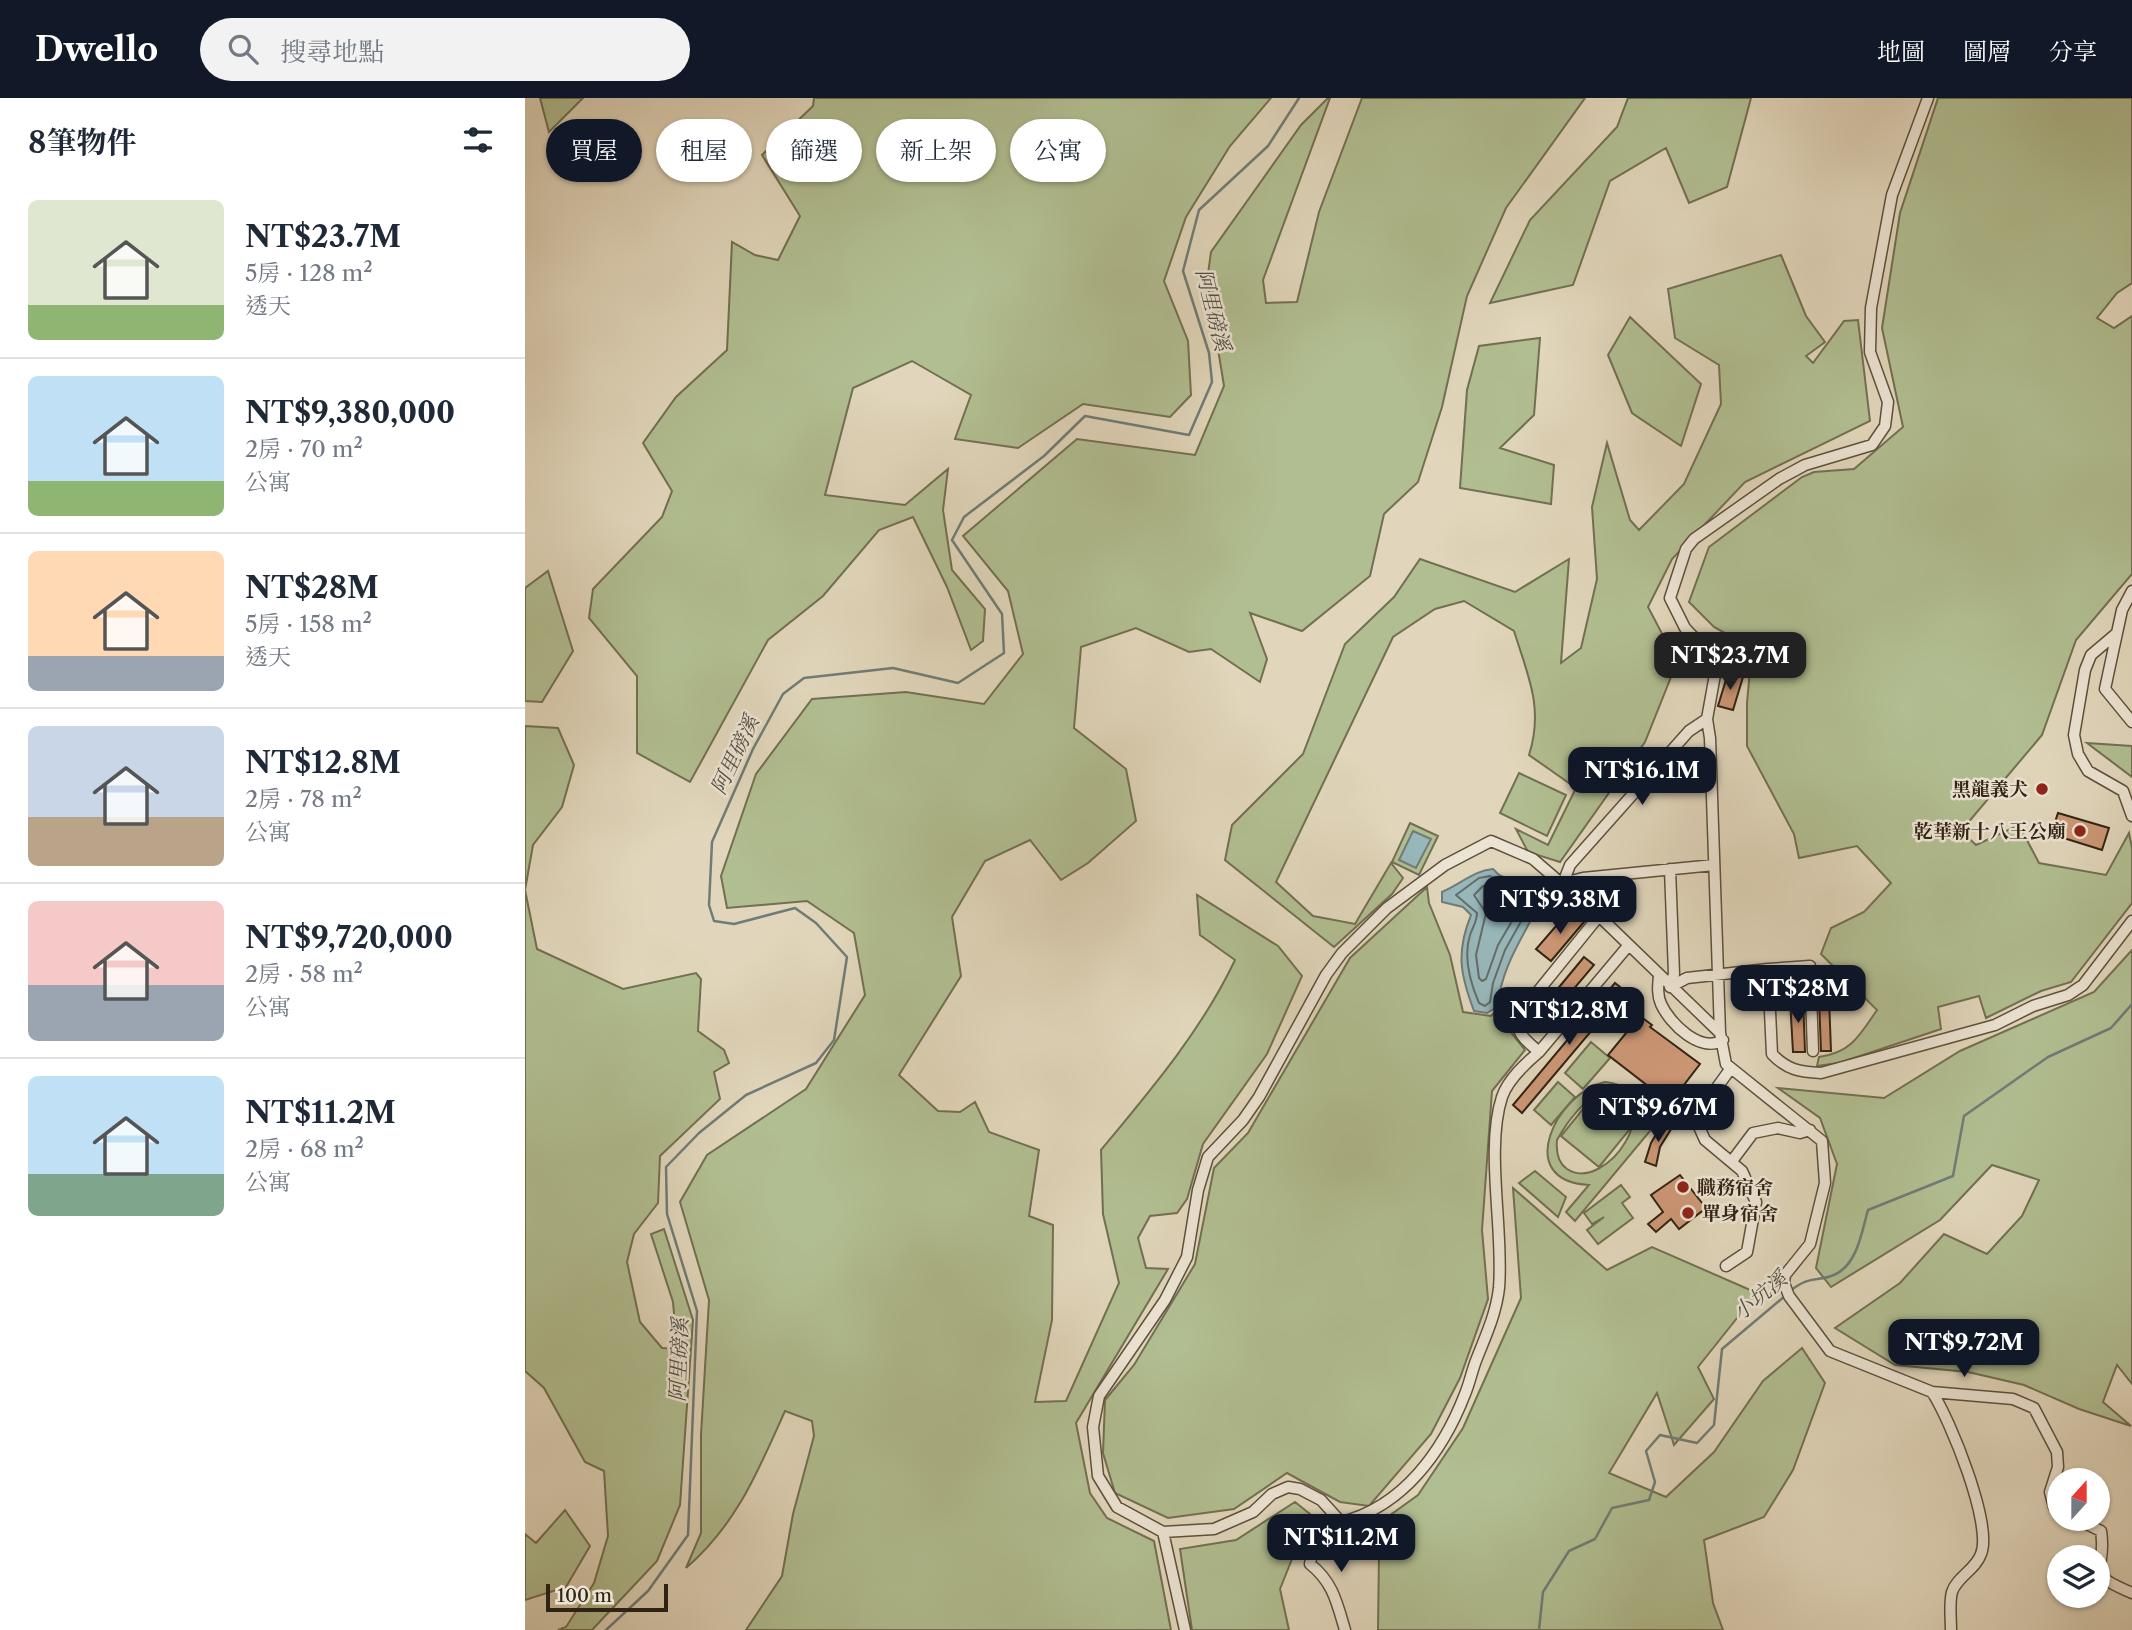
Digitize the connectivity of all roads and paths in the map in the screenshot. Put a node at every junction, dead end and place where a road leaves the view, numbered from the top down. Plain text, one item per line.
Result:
1 (1928, 98) edge
2 (2132, 591) edge
3 (2117, 633) junction
4 (1707, 719) junction
5 (2132, 722) edge
6 (2132, 816) edge
7 (1714, 865) junction
8 (1670, 869) junction
9 (1563, 883) junction
10 (1599, 916) junction
11 (2132, 921) edge
12 (1628, 946) junction
13 (1768, 969) junction
14 (1720, 974) junction
15 (1659, 976) junction
16 (1670, 986) junction
17 (1722, 1037) junction
18 (1813, 1051) dead end
19 (1539, 1052) junction
20 (1731, 1068) junction
21 (1810, 1130) junction
22 (1732, 1161) junction
23 (1726, 1266) dead end
24 (1932, 1392) junction
25 (2058, 1468) edge
26 (1341, 1522) junction
27 (2101, 1531) edge
28 (1163, 1532) junction
29 (2132, 1593) edge
30 (1185, 1630) edge
31 (1345, 1630) edge
32 (1951, 1630) edge

1 - 4 street
2 - 3 street
3 - 5 street
3 - 6 street
4 - 7 street
4 - 9 street
7 - 8 street
7 - 14 street
8 - 9 street
8 - 16 street
9 - 10 street
9 - 28 street
10 - 12 street
10 - 19 street
11 - 13 street
12 - 15 street
12 - 19 street
13 - 14 street
13 - 18 street
14 - 16 street
14 - 17 street
15 - 16 street
15 - 17 street
16 - 17 street
17 - 20 street
19 - 26 street
20 - 21 street
20 - 22 street
21 - 22 street
21 - 24 street
22 - 23 street
24 - 25 street
24 - 32 street
26 - 28 street
26 - 31 street
27 - 29 street
28 - 30 street

